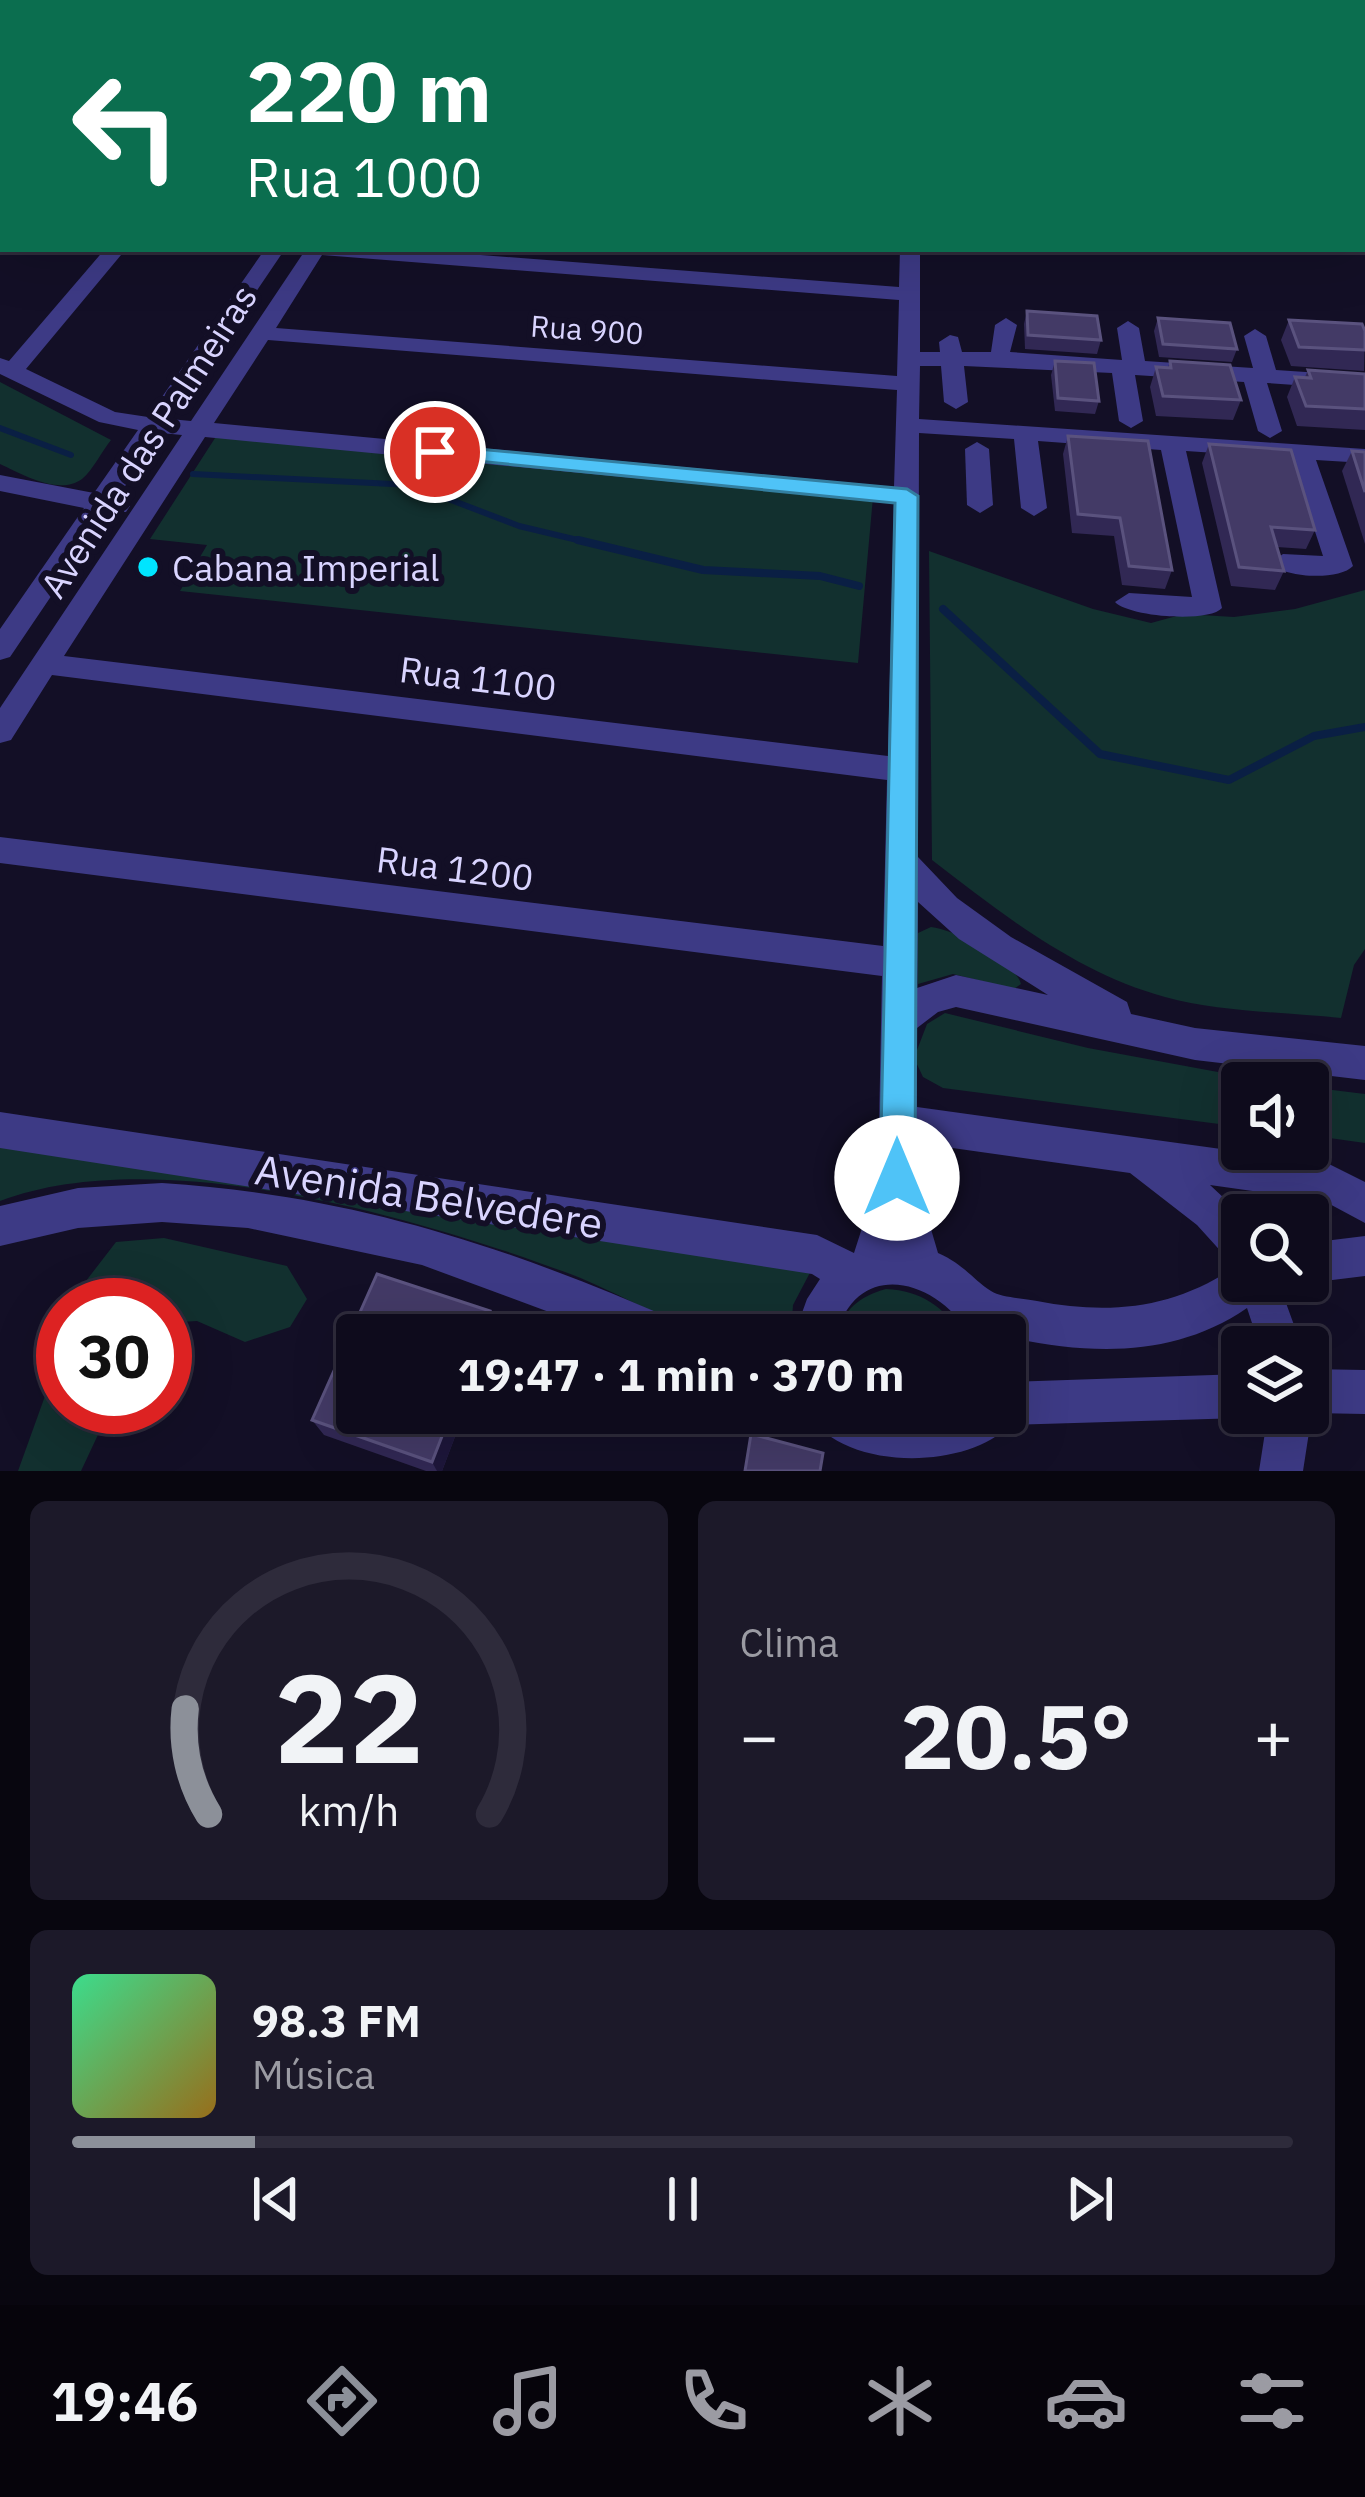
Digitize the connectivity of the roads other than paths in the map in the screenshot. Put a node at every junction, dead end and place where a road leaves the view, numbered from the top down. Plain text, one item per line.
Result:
1 (113, 252) edge
2 (273, 252) edge
3 (318, 252) edge
4 (359, 252) edge
5 (910, 252) edge
6 (910, 294) junction
7 (1006, 325) dead end
8 (1128, 328) dead end
9 (260, 333) junction
10 (1255, 336) dead end
11 (952, 352) junction
12 (1005, 355) junction
13 (909, 361) junction
14 (1128, 367) junction
15 (6, 368) edge
16 (1260, 376) junction
17 (1365, 383) edge
18 (956, 402) dead end
19 (1131, 422) dead end
20 (155, 424) junction
21 (200, 429) junction
22 (1270, 431) dead end
23 (908, 434) junction
24 (1172, 442) junction
25 (1027, 443) junction
26 (977, 449) junction
27 (1301, 451) junction
28 (1365, 456) edge
29 (0, 483) edge
30 (907, 496) junction
31 (980, 505) dead end
32 (101, 506) junction
33 (148, 508) junction
34 (1034, 508) dead end
35 (1283, 563) edge
36 (1129, 602) dead end
37 (0, 650) edge
38 (44, 664) junction
39 (0, 732) edge
40 (903, 770) junction
41 (0, 850) edge
42 (902, 860) junction
43 (900, 926) junction
44 (971, 926) junction
45 (900, 963) junction
46 (898, 1022) junction
47 (1169, 1037) junction
48 (1365, 1063) edge
49 (898, 1122) junction
50 (0, 1130) edge
51 (1138, 1156) junction
52 (897, 1178) junction
53 (1365, 1203) edge
54 (1221, 1223) edge
55 (0, 1226) edge
56 (1365, 1256) edge
57 (1329, 1260) edge
58 (921, 1267) junction
59 (861, 1271) junction
60 (1225, 1302) edge
61 (611, 1314) edge
62 (824, 1314) edge
63 (979, 1314) edge
64 (1026, 1326) edge
65 (1329, 1391) edge
66 (1365, 1392) edge
67 (1221, 1396) edge
68 (1026, 1402) edge
69 (850, 1434) edge
70 (982, 1434) edge
71 (1287, 1434) edge
72 (900, 1468) edge
73 (1281, 1471) edge

1 - 15 street
2 - 20 street, Avenida das Palmeiras
3 - 9 street, Avenida das Palmeiras
4 - 6 street
5 - 6 street
6 - 13 street
7 - 12 street
8 - 14 street
9 - 13 street, Rua 900
9 - 21 street, Avenida das Palmeiras
10 - 16 street
11 - 12 street, Rua 900
11 - 13 street, Rua 900
11 - 18 street
12 - 14 street, Rua 900
13 - 23 street
14 - 16 street, Rua 900
14 - 19 street
15 - 20 street
16 - 17 street, Rua 900
16 - 22 street
20 - 21 street
20 - 32 street, Avenida das Palmeiras
21 - 30 street
21 - 33 street, Avenida das Palmeiras
23 - 25 street
23 - 26 street
23 - 30 street
24 - 25 street
24 - 27 street
24 - 36 street
25 - 26 street
25 - 34 street
26 - 31 street
27 - 28 street
27 - 35 street
29 - 32 street
30 - 40 street
32 - 33 street
32 - 37 street, Avenida das Palmeiras
33 - 38 street, Avenida das Palmeiras
38 - 39 street, Avenida das Palmeiras
38 - 40 street, Rua 1100
40 - 42 street
41 - 45 street, Rua 1200
42 - 43 street
42 - 44 street
43 - 44 street
43 - 45 street
44 - 47 street
45 - 46 street
46 - 47 street
46 - 49 street
47 - 48 street
49 - 51 street
49 - 52 street
50 - 59 street, Avenida Belvedere
51 - 53 street
51 - 54 street
52 - 58 street
52 - 59 street
55 - 61 street, Avenida Belvedere
56 - 57 street
58 - 59 street
58 - 63 street
59 - 62 street
60 - 64 street
65 - 66 street
67 - 68 street
69 - 72 street
70 - 72 street
71 - 73 street

